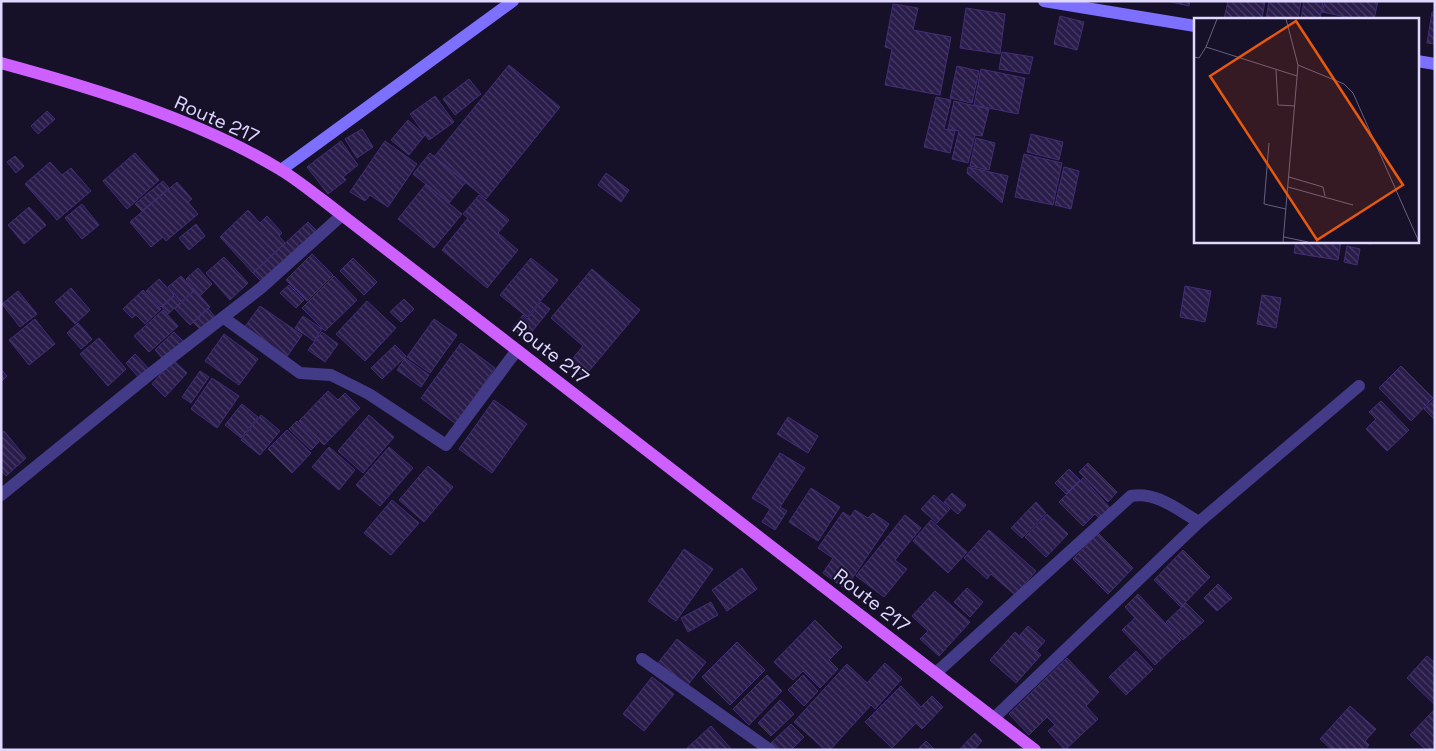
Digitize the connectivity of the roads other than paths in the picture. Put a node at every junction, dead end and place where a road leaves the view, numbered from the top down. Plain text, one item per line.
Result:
1 (513, 1) edge
2 (1044, 1) edge
3 (1194, 26) edge
4 (1418, 61) edge
5 (1, 63) edge
6 (1435, 64) edge
7 (281, 170) junction
8 (342, 215) junction
9 (224, 318) junction
10 (517, 350) junction
11 (1360, 386) dead end
12 (1, 495) edge
13 (1199, 522) junction
14 (642, 658) dead end
15 (936, 674) junction
16 (994, 718) junction
17 (770, 750) edge
18 (1035, 750) edge

1 - 7 street
2 - 3 street
4 - 6 street
5 - 7 main road, Route 217
7 - 8 main road, Route 217
8 - 9 street
8 - 10 main road, Route 217
9 - 10 street
9 - 12 street
10 - 15 main road, Route 217
11 - 13 street
13 - 15 street
13 - 16 street
14 - 17 street
15 - 16 main road, Route 217
16 - 18 main road, Route 217

